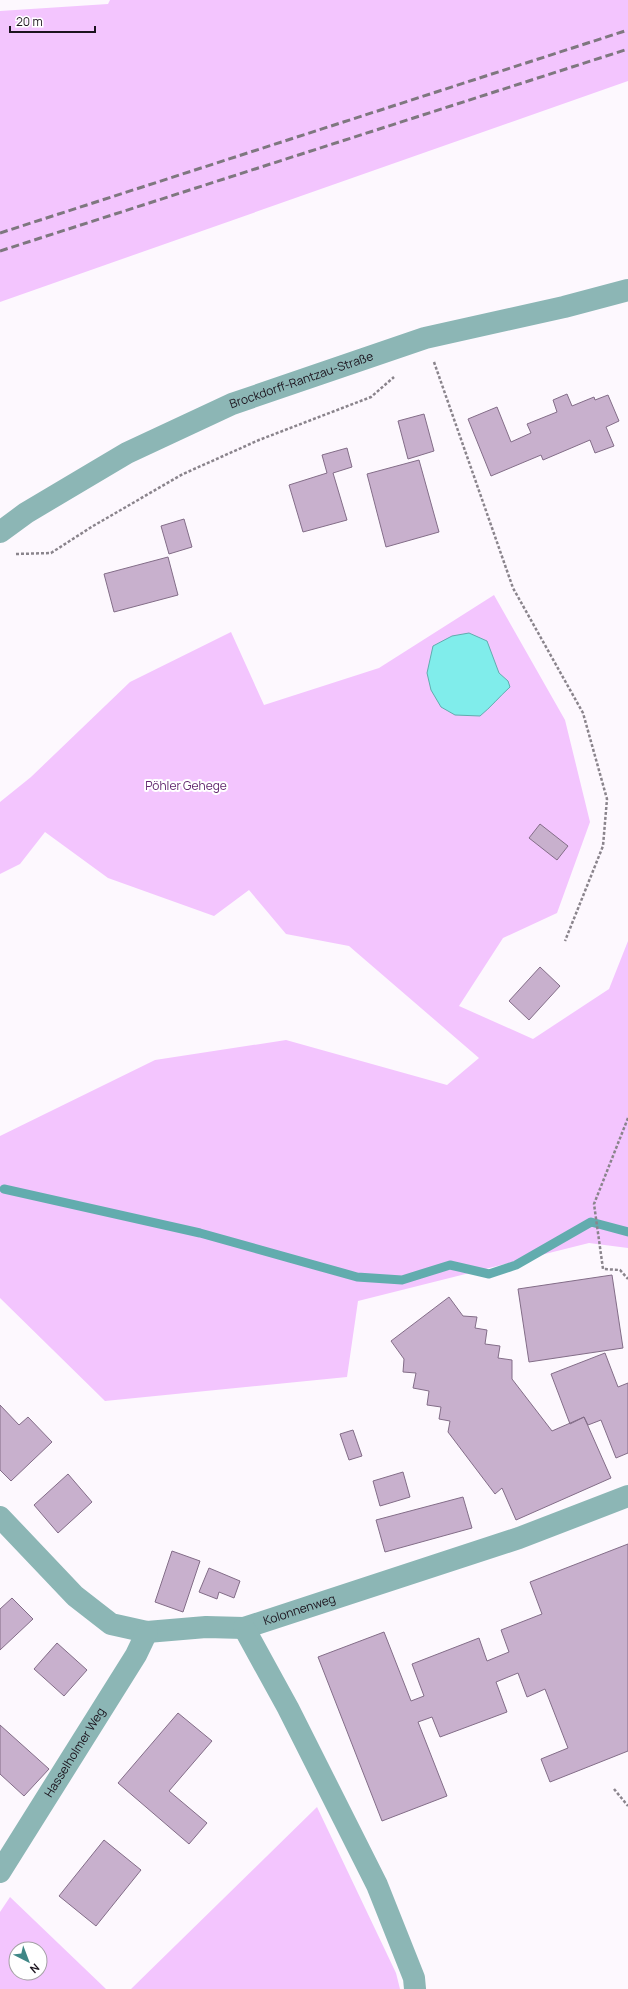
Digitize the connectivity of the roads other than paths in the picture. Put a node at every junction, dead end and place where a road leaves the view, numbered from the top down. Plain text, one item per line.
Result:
1 (628, 290) edge
2 (0, 532) edge
3 (628, 1496) edge
4 (0, 1517) edge
5 (244, 1628) junction
6 (147, 1632) junction
7 (0, 1872) edge
8 (415, 1989) edge

1 - 2 street, Brockdorff-Rantzau-Straße
3 - 5 street, Kolonnenweg
4 - 6 street, Kolonnenweg
5 - 6 street, Kolonnenweg
5 - 8 street
6 - 7 street, Hasselholmer Weg

